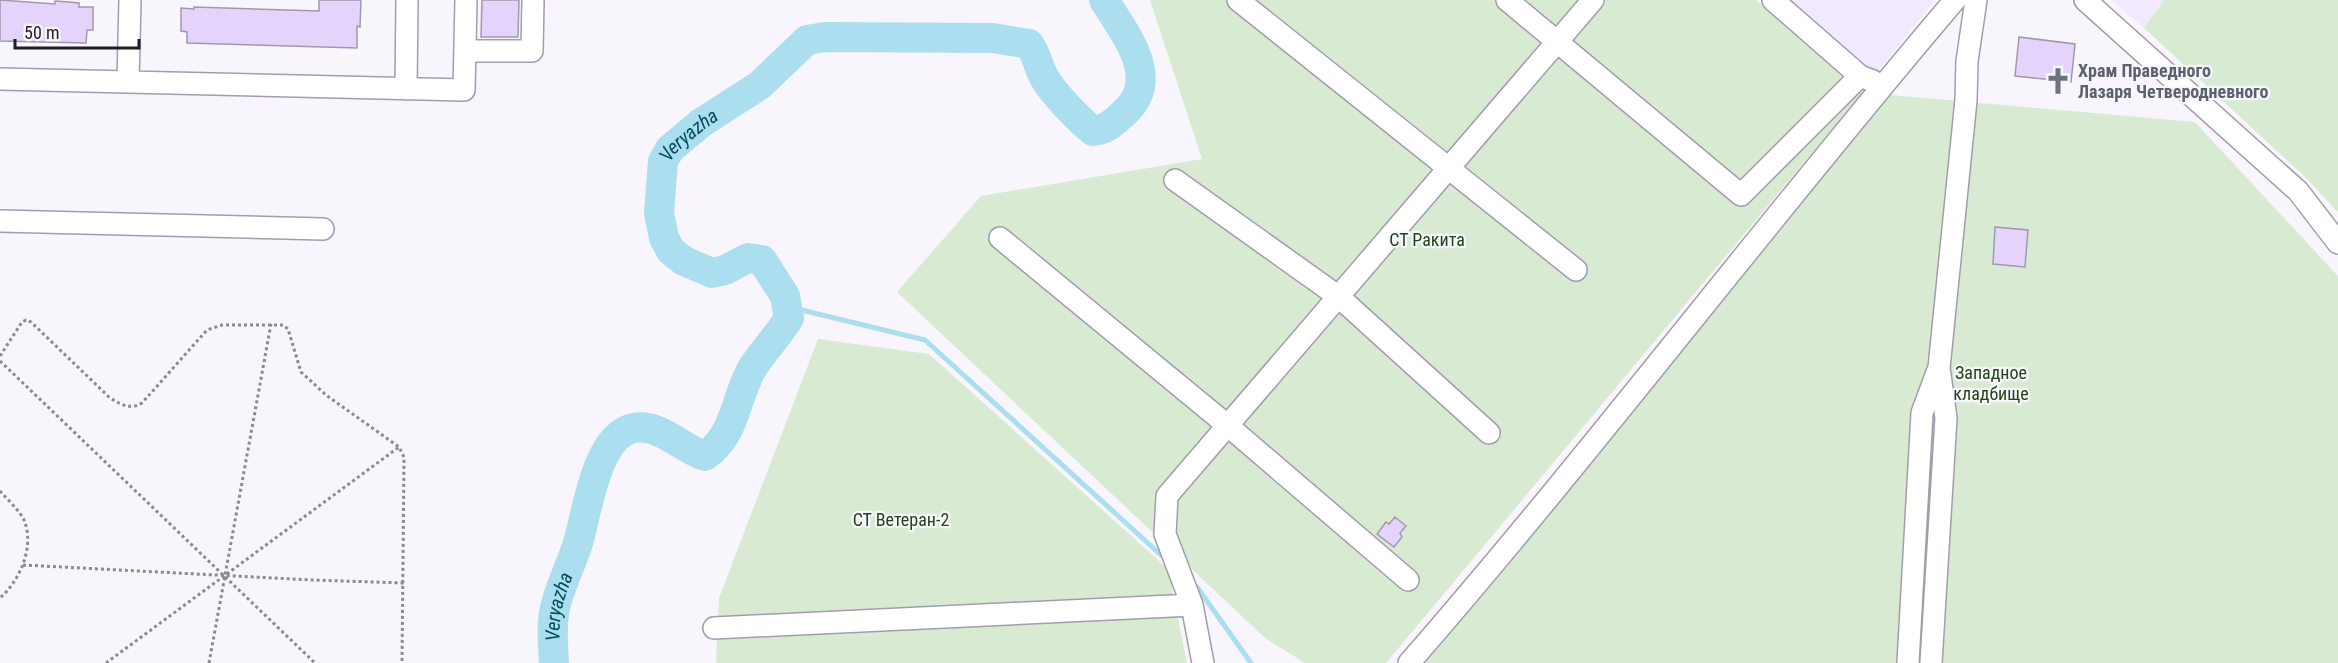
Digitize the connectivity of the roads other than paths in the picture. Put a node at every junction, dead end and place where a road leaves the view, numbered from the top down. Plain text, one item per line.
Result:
1 (130, 0) edge
2 (407, 0) edge
3 (466, 0) edge
4 (533, 0) edge
5 (1238, 0) edge
6 (1507, 0) edge
7 (1593, 0) edge
8 (1773, 0) edge
9 (1954, 0) edge
10 (1976, 0) edge
11 (2085, 0) edge
12 (1558, 41) junction
13 (465, 51) junction
14 (1860, 76) junction
15 (0, 79) edge
16 (128, 82) junction
17 (1882, 85) junction
18 (406, 89) junction
19 (1448, 168) junction
20 (1175, 180) dead end
21 (0, 221) edge
22 (323, 229) dead end
23 (1000, 238) dead end
24 (2338, 243) edge
25 (1576, 270) dead end
26 (1339, 297) junction
27 (1939, 368) junction
28 (1227, 425) junction
29 (1489, 433) dead end
30 (1408, 580) dead end
31 (1192, 605) junction
32 (714, 628) dead end
33 (1203, 663) edge
34 (1409, 663) edge
35 (1908, 663) edge
36 (1931, 663) edge

1 - 16 street
2 - 18 street
3 - 13 street
4 - 13 street
5 - 19 street
6 - 12 street
7 - 12 street
8 - 14 street
9 - 17 street
10 - 27 street
11 - 24 street
12 - 14 street
12 - 19 street
13 - 18 street
14 - 17 street
15 - 16 street
16 - 18 street
17 - 34 street
19 - 25 street
19 - 26 street
20 - 26 street
21 - 22 street
23 - 28 street
26 - 28 street
26 - 29 street
27 - 35 street
27 - 36 street
28 - 30 street
28 - 31 street
31 - 32 street
31 - 33 street

